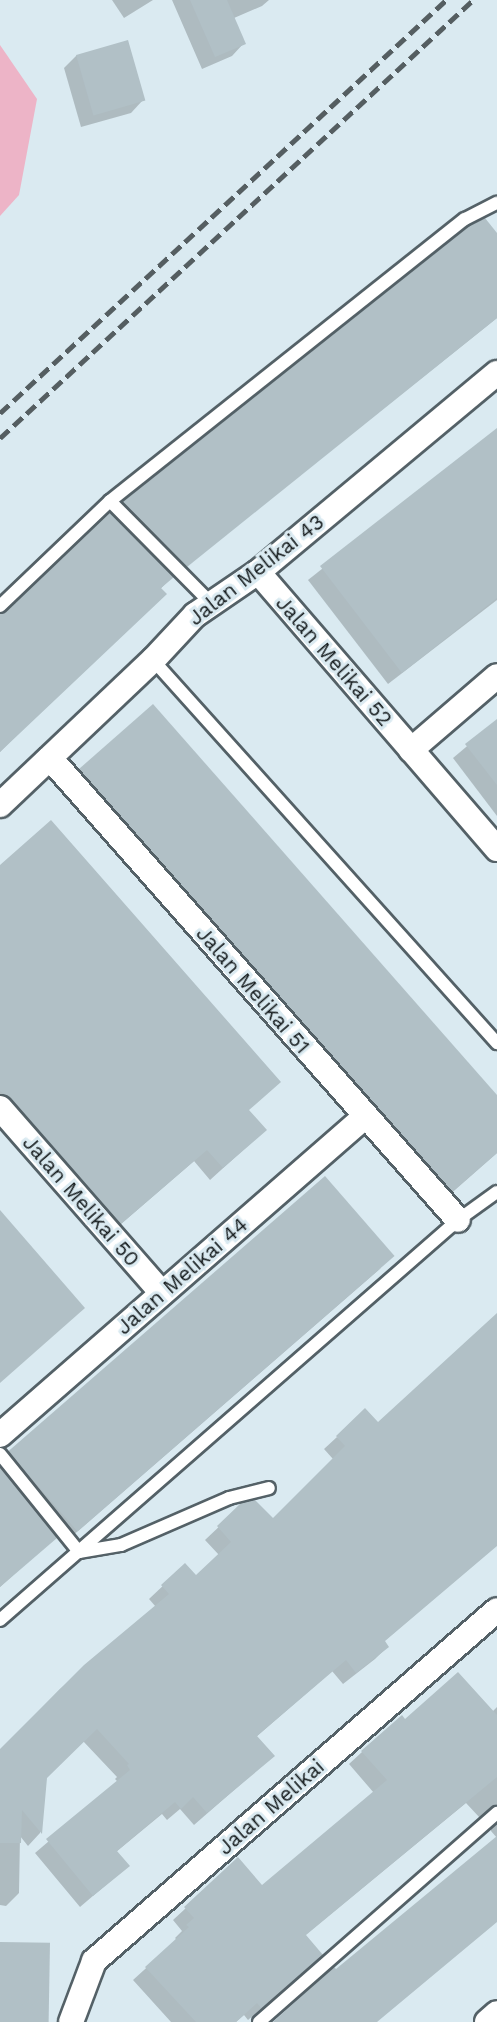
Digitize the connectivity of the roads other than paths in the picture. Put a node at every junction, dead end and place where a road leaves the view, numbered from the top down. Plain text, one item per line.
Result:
1 (497, 203) edge
2 (496, 376) edge
3 (110, 501) junction
4 (258, 572) junction
5 (210, 602) junction
6 (0, 606) edge
7 (153, 660) junction
8 (497, 676) edge
9 (411, 750) junction
10 (50, 758) junction
11 (0, 805) edge
12 (497, 849) edge
13 (497, 1043) edge
14 (0, 1108) edge
15 (365, 1117) junction
16 (497, 1192) edge
17 (458, 1220) junction
18 (162, 1293) junction
19 (0, 1435) edge
20 (0, 1454) edge
21 (269, 1488) dead end
22 (79, 1551) junction
23 (497, 1610) edge
24 (0, 1620) edge
25 (495, 1817) edge
26 (497, 2013) edge
27 (71, 2022) edge
28 (259, 2022) edge
29 (487, 2022) edge

1 - 3 lane
2 - 4 street, Jalan Melikai 43
3 - 5 lane
3 - 6 lane
4 - 5 street, Jalan Melikai 43
4 - 9 street, Jalan Melikai 52
5 - 7 street, Jalan Melikai 43
7 - 10 street, Jalan Melikai 43
7 - 13 lane
8 - 9 street
9 - 12 street, Jalan Melikai 52
10 - 11 street, Jalan Melikai 43
10 - 15 street, Jalan Melikai 51
14 - 18 street, Jalan Melikai 50
15 - 17 street, Jalan Melikai 51
15 - 18 street, Jalan Melikai 44
16 - 17 lane
17 - 22 lane
18 - 19 street, Jalan Melikai 44
20 - 22 lane
21 - 22 lane
22 - 24 lane
23 - 27 street, Jalan Melikai
25 - 28 lane
26 - 29 street

